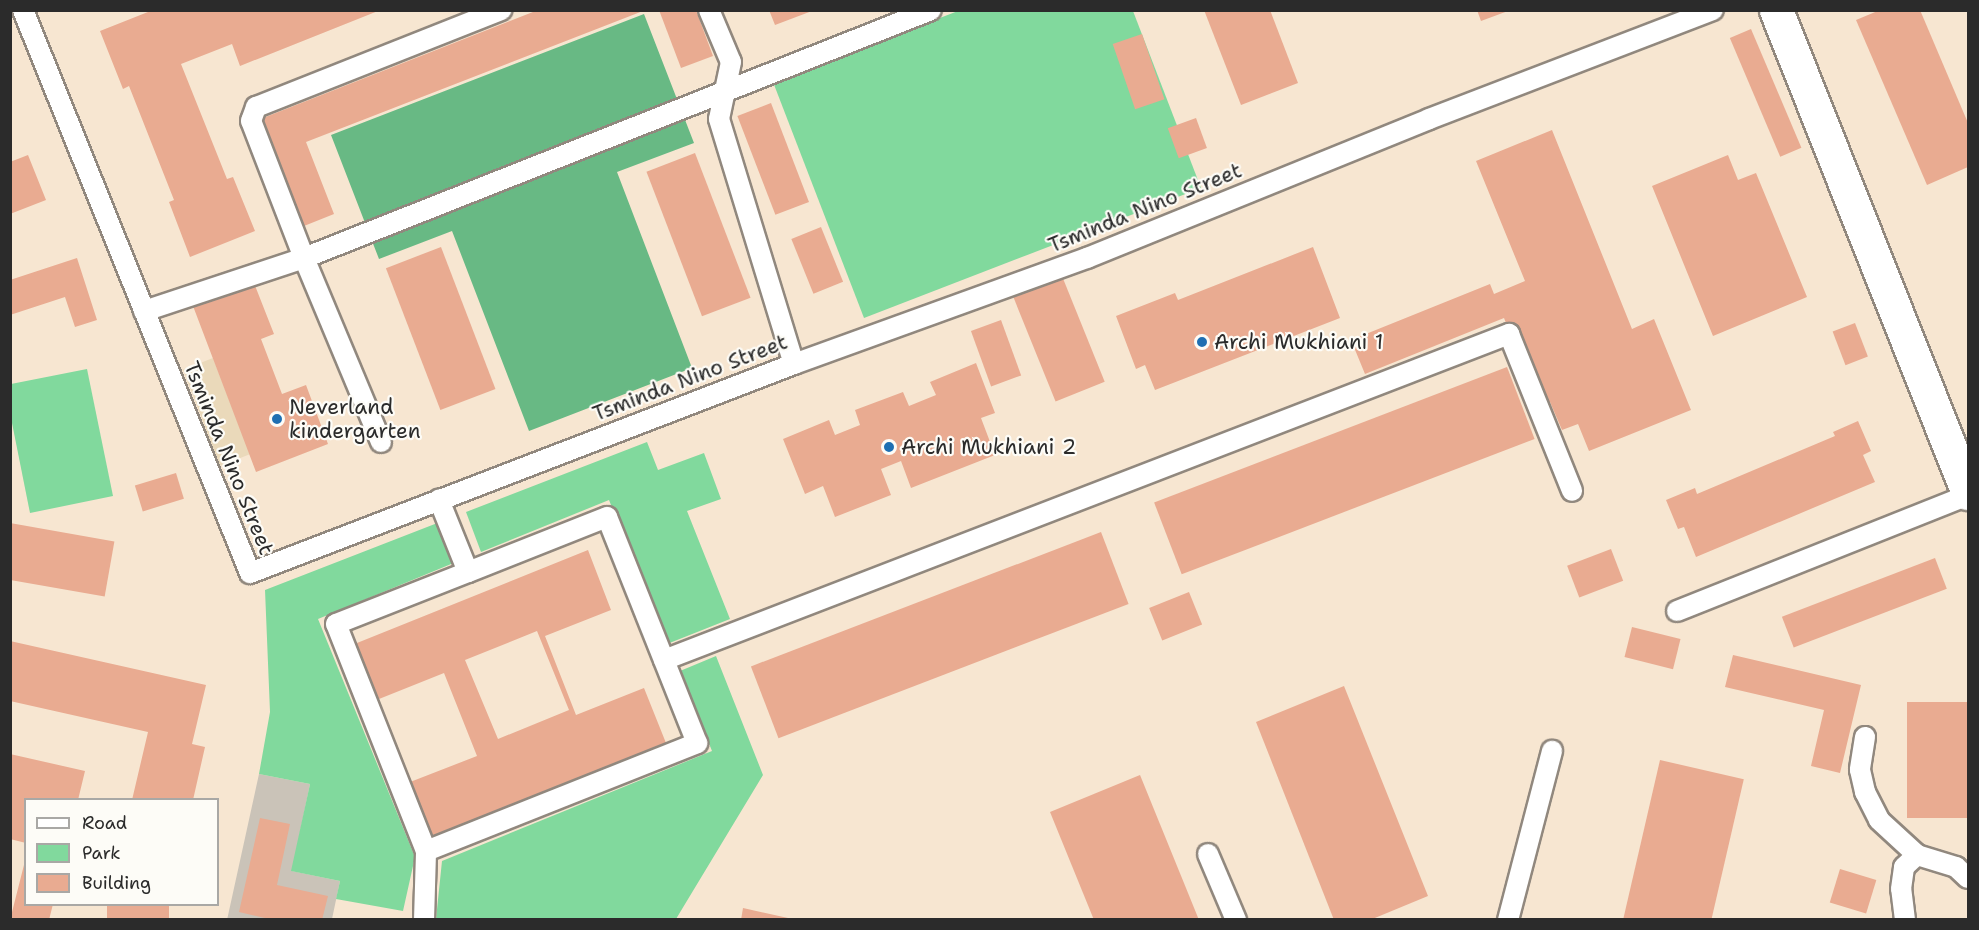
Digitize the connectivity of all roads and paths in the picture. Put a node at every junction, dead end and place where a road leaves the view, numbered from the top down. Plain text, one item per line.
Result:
1 (23, 10) edge
2 (501, 10) edge
3 (709, 10) edge
4 (931, 10) edge
5 (1713, 10) edge
6 (1776, 10) edge
7 (725, 93) junction
8 (304, 258) junction
9 (144, 311) junction
10 (794, 364) junction
11 (381, 442) dead end
12 (1572, 491) dead end
13 (1968, 494) edge
14 (439, 500) junction
15 (468, 572) junction
16 (1677, 610) dead end
17 (664, 660) junction
18 (1865, 737) dead end
19 (1552, 751) dead end
20 (426, 851) junction
21 (1208, 854) dead end
22 (1917, 855) junction
23 (1968, 878) edge
24 (424, 920) edge
25 (1236, 920) edge
26 (1508, 920) edge
27 (1905, 920) edge

1 - 9 lane, Tsminda Nino Street
2 - 8 lane
3 - 7 lane
4 - 7 lane
5 - 10 lane, Tsminda Nino Street
6 - 13 street
7 - 8 lane
7 - 10 lane
8 - 9 lane
8 - 11 lane
9 - 14 lane, Tsminda Nino Street
10 - 14 lane, Tsminda Nino Street
12 - 17 lane
13 - 16 lane
14 - 15 lane
15 - 17 lane
15 - 20 lane
17 - 20 lane
18 - 22 lane
19 - 26 lane
20 - 24 lane
21 - 25 lane
22 - 23 lane
22 - 27 lane

